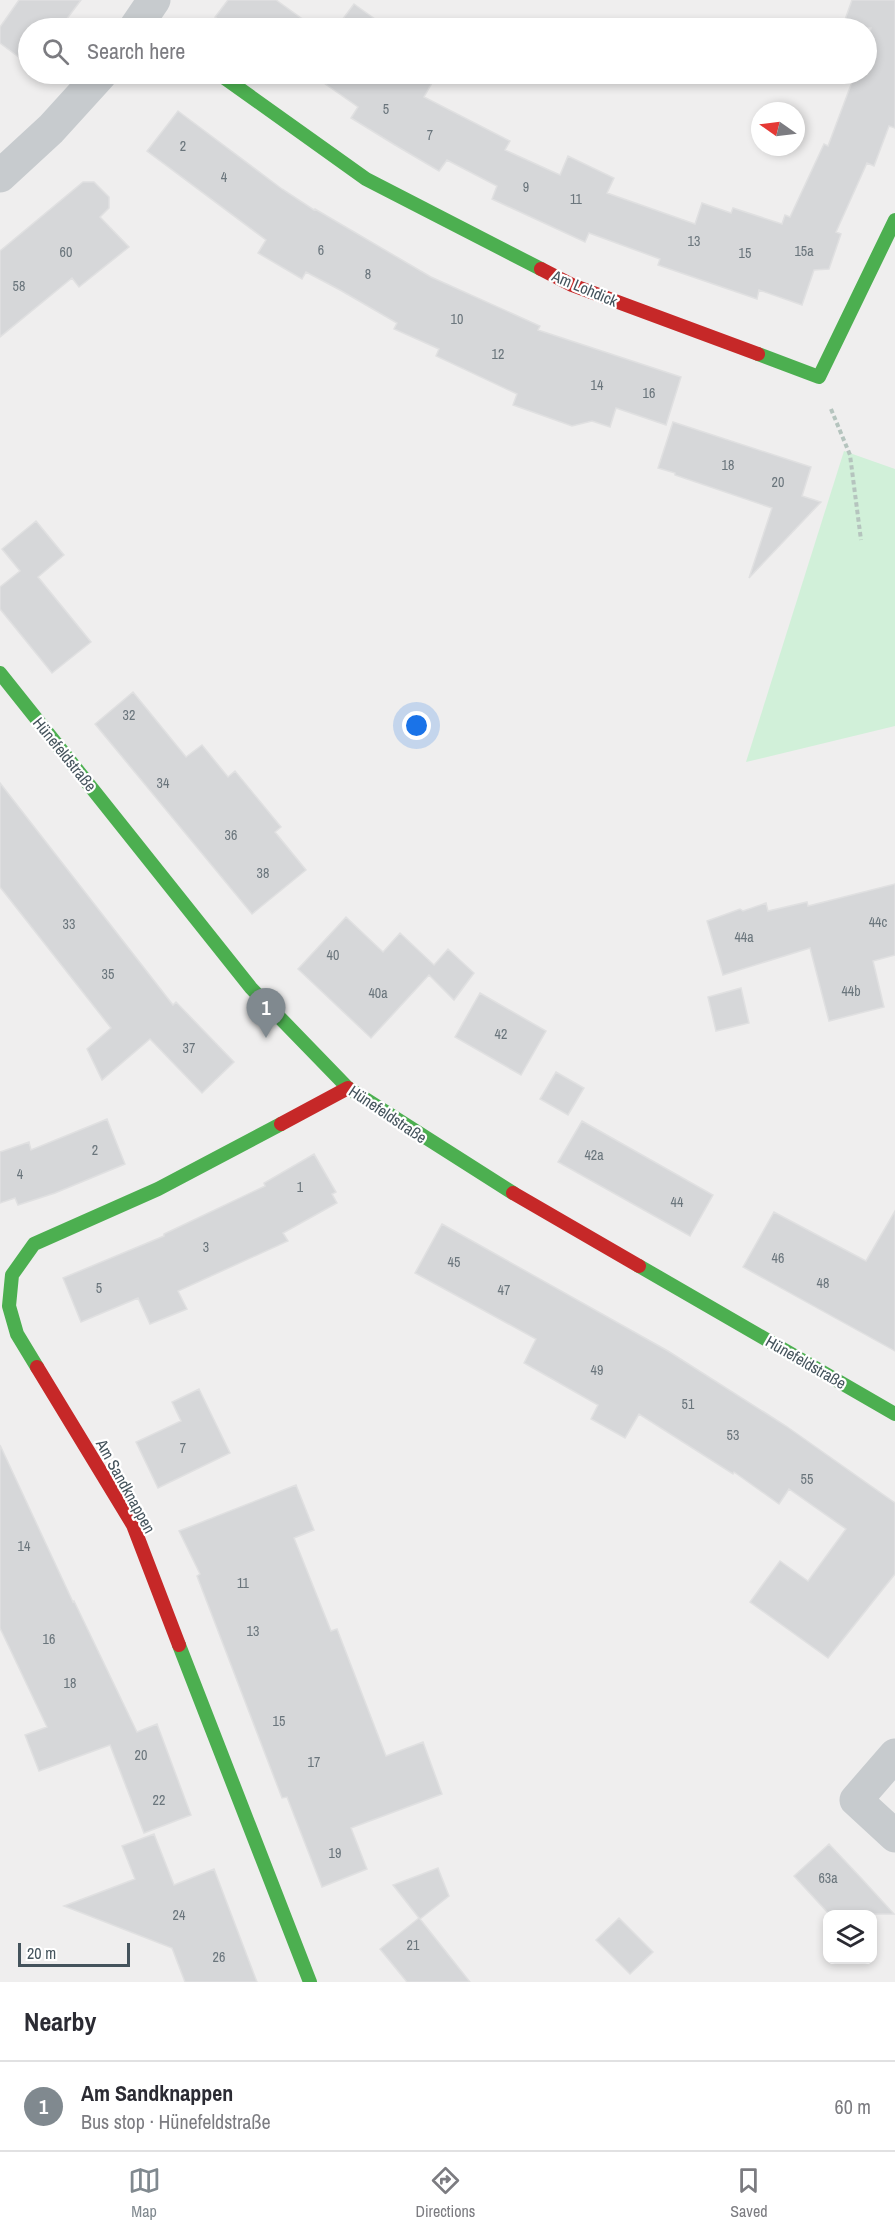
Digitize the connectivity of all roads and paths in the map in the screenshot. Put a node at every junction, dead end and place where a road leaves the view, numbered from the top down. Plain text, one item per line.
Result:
1 (92, 84) edge
2 (233, 84) edge
3 (0, 176) edge
4 (895, 220) edge
5 (819, 377) junction
6 (861, 540) dead end
7 (0, 673) edge
8 (348, 1088) junction
9 (895, 1414) edge
10 (895, 1755) edge
11 (895, 1836) edge
12 (310, 1982) edge

1 - 3 street
2 - 5 street, Am Lohdick
4 - 5 street
5 - 6 path
7 - 8 street, Hünefeldstraße
8 - 9 street, Hünefeldstraße
8 - 12 street, Am Sandknappen
10 - 11 street

